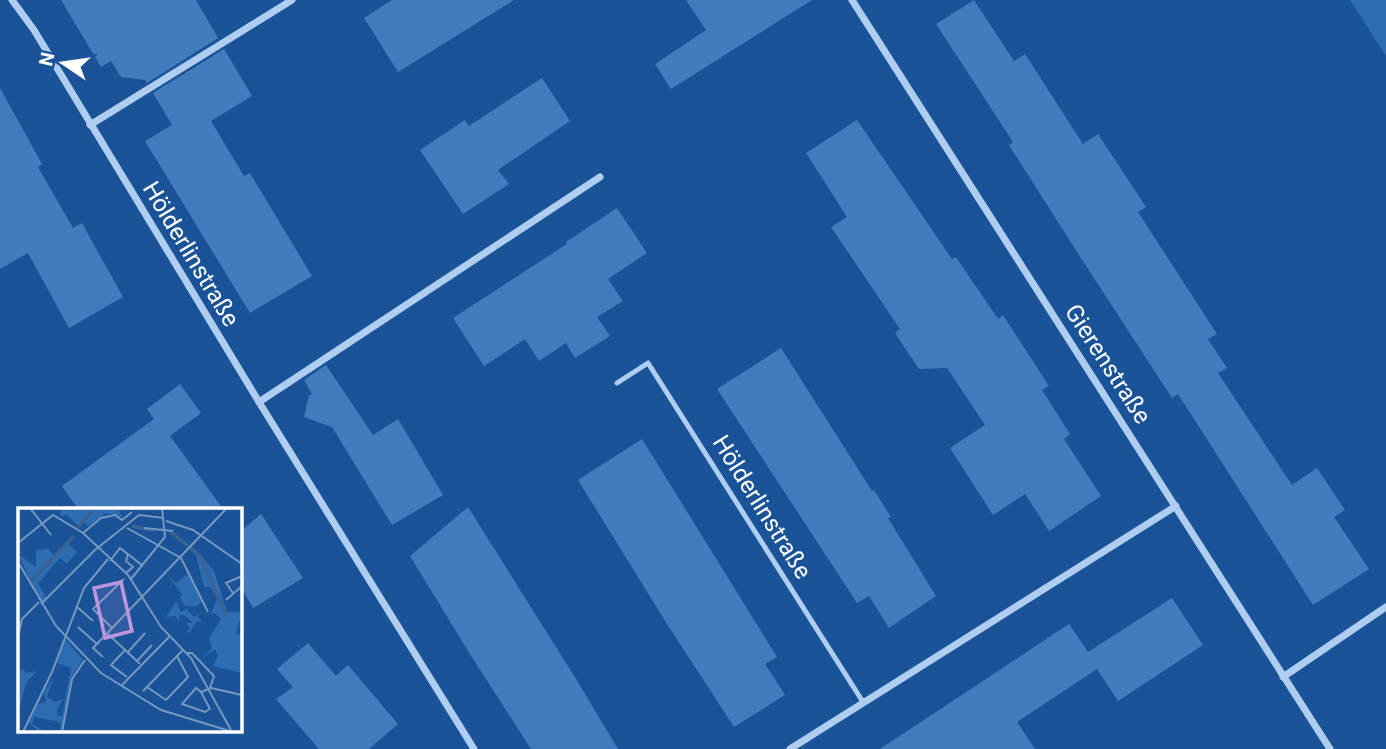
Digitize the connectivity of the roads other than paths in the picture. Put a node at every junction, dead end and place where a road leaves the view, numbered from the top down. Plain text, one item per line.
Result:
1 (12, 0) edge
2 (292, 0) edge
3 (852, 0) edge
4 (90, 125) junction
5 (600, 177) dead end
6 (617, 383) dead end
7 (258, 402) junction
8 (1176, 506) junction
9 (1386, 607) edge
10 (1283, 677) junction
11 (863, 702) junction
12 (474, 749) edge
13 (790, 749) edge
14 (1330, 749) edge

1 - 4 street, Hölderlinstraße
2 - 4 street
3 - 8 street, Gierenstraße
4 - 7 street, Hölderlinstraße
5 - 7 street
6 - 11 lane, Hölderlinstraße
7 - 12 street, Hölderlinstraße
8 - 10 street, Gierenstraße
8 - 11 street
9 - 10 street
10 - 14 street, Gierenstraße
11 - 13 street

